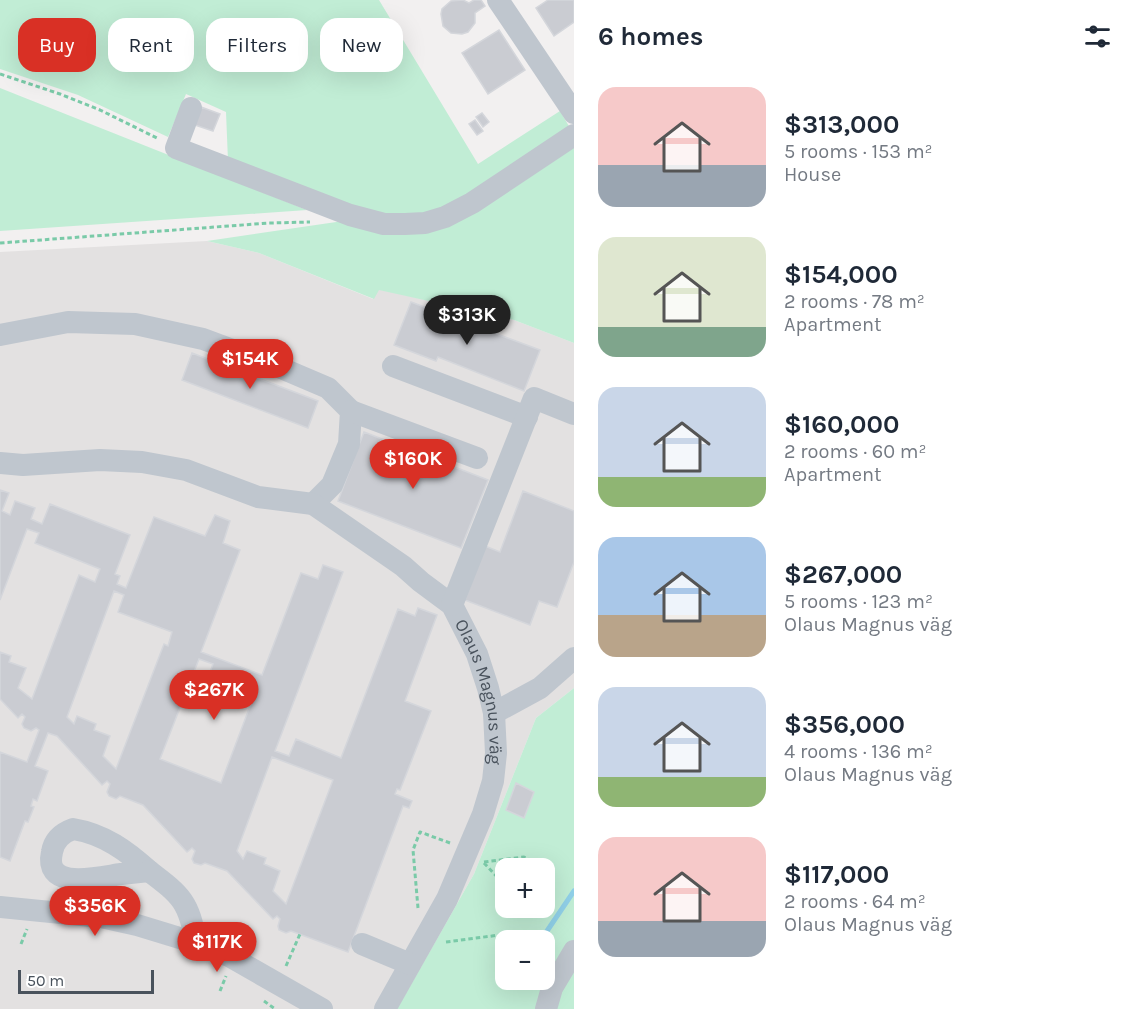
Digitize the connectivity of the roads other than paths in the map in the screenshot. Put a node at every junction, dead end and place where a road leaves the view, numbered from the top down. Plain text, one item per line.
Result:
1 (498, 0) edge
2 (192, 108) dead end
3 (574, 113) edge
4 (574, 135) edge
5 (0, 335) edge
6 (393, 366) dead end
7 (351, 411) junction
8 (574, 414) edge
9 (526, 417) junction
10 (477, 458) dead end
11 (0, 463) edge
12 (312, 504) junction
13 (452, 605) junction
14 (574, 658) edge
15 (494, 713) junction
16 (149, 872) dead end
17 (0, 907) edge
18 (196, 943) junction
19 (362, 944) dead end
20 (574, 951) edge
21 (415, 955) junction
22 (322, 1009) edge
23 (385, 1009) edge
24 (546, 1009) edge

1 - 3 street
2 - 4 street
5 - 7 street
6 - 9 street
7 - 10 street
7 - 12 street
8 - 9 street
9 - 13 street
11 - 12 street
12 - 13 street
13 - 15 street, Olaus Magnus väg
14 - 15 street
15 - 21 street, Olaus Magnus väg
16 - 18 street
17 - 18 street
18 - 22 street
19 - 21 street
20 - 24 street
21 - 23 street, Olaus Magnus väg

